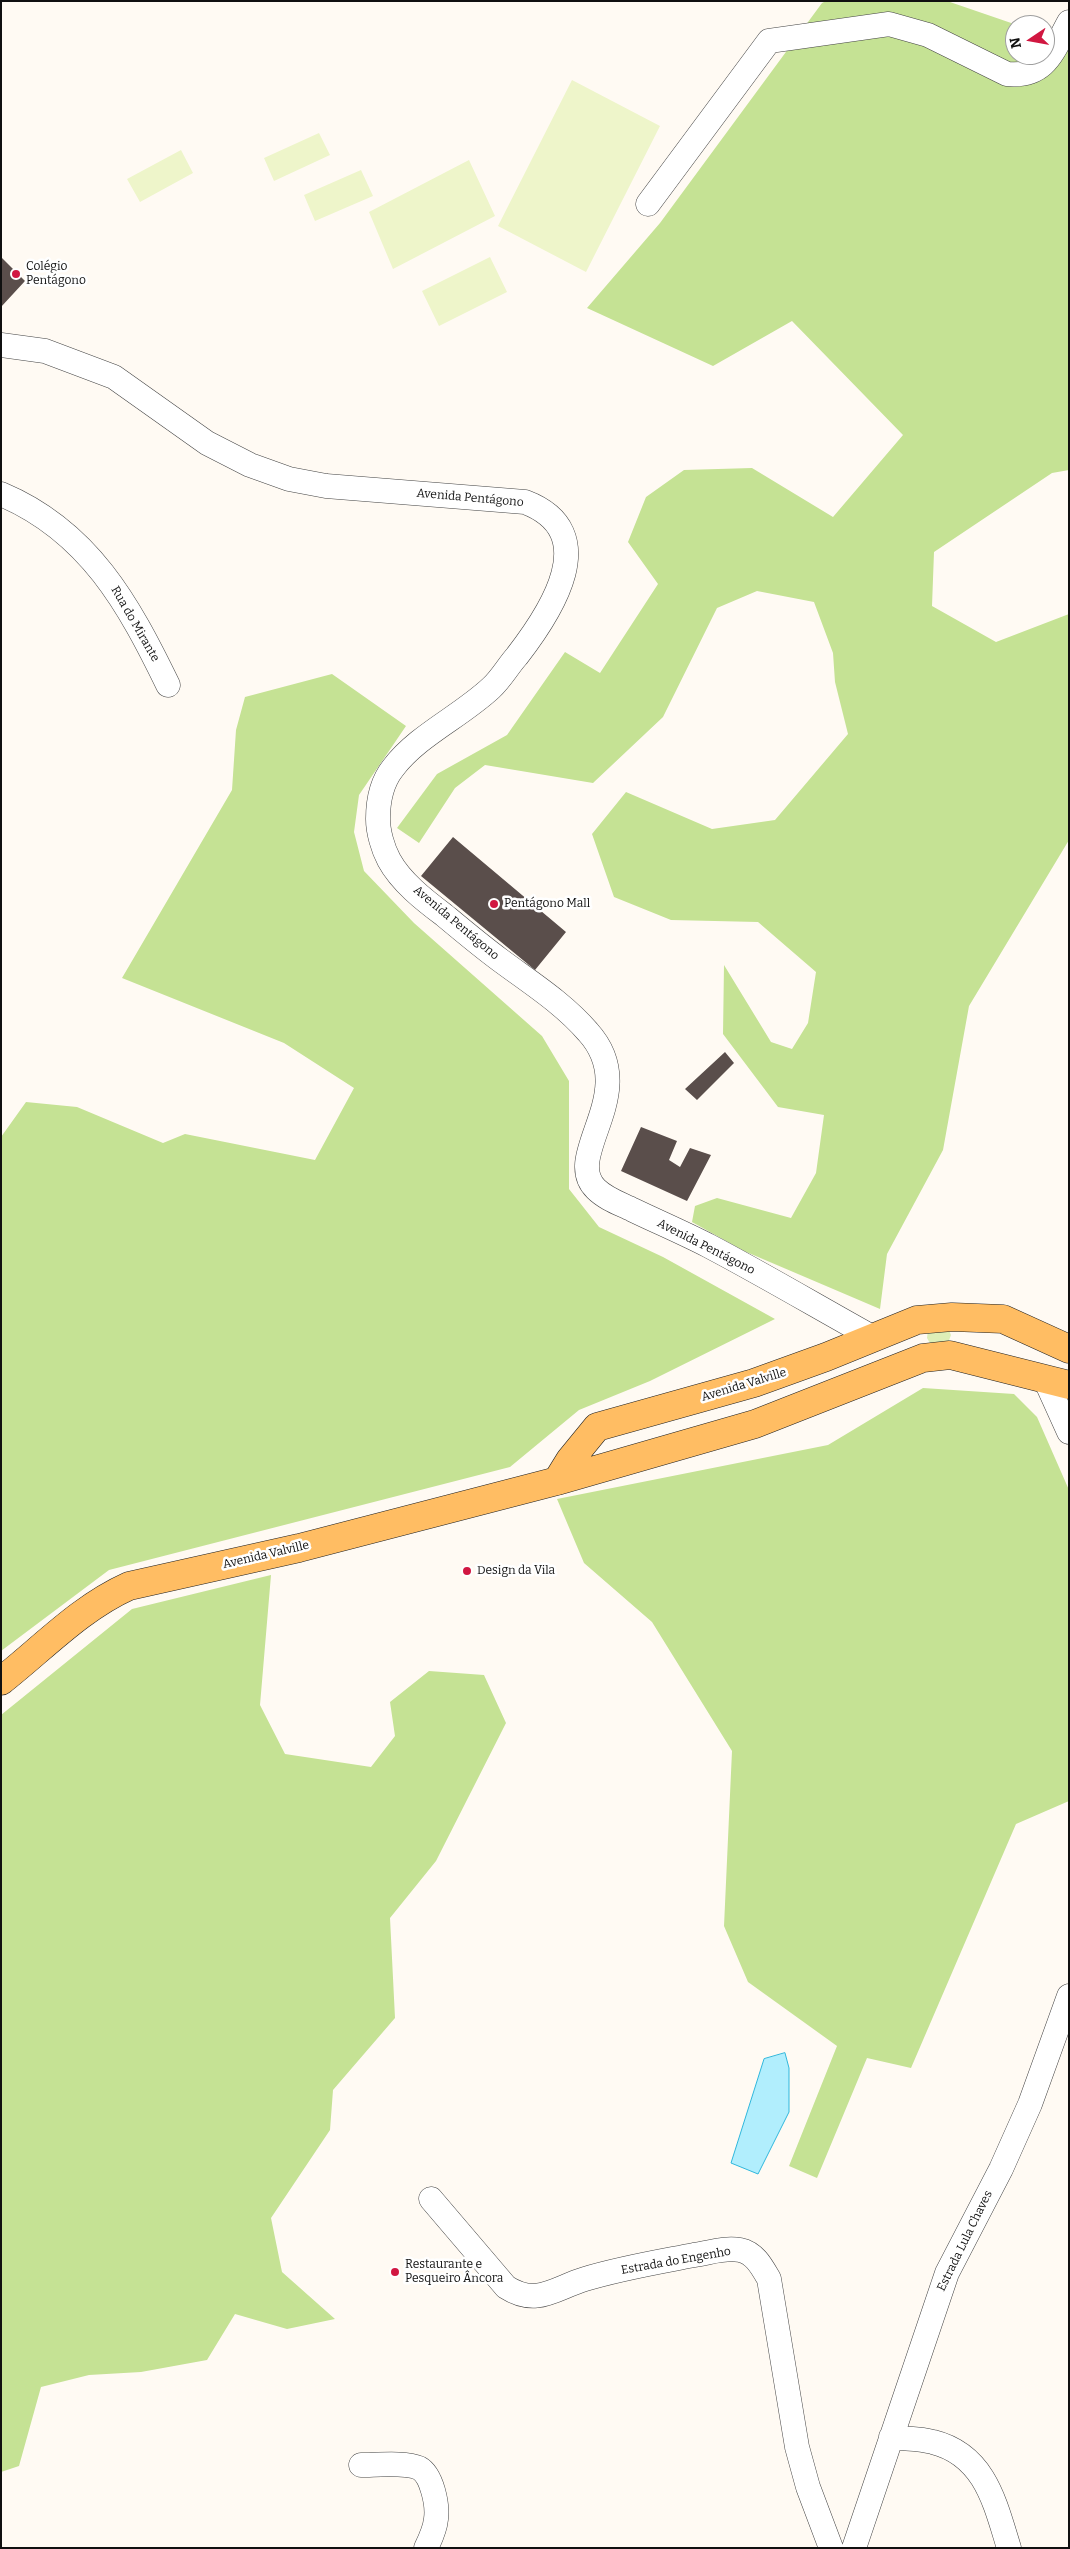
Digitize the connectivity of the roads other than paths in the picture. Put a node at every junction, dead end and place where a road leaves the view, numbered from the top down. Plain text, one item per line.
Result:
1 (1069, 22) edge
2 (648, 204) dead end
3 (1, 345) edge
4 (1, 494) edge
5 (168, 685) dead end
6 (952, 1317) junction
7 (917, 1320) junction
8 (872, 1337) junction
9 (1069, 1349) edge
10 (950, 1355) junction
11 (923, 1358) junction
12 (1057, 1382) edge
13 (684, 1403) junction
14 (1068, 1422) edge
15 (670, 1449) junction
16 (557, 1481) junction
17 (1, 1680) edge
18 (1069, 1996) edge
19 (430, 2199) dead end
20 (891, 2437) junction
21 (361, 2465) dead end
22 (426, 2548) edge
23 (831, 2548) edge
24 (854, 2548) edge
25 (1009, 2548) edge

1 - 2 street
3 - 8 street, Avenida Pentágono
4 - 5 street, Rua do Mirante
6 - 7 main road, Avenida Valville
6 - 9 main road
6 - 10 main road
7 - 8 main road, Avenida Valville
7 - 11 main road
8 - 13 main road, Avenida Valville
10 - 11 main road, Avenida Valville
10 - 12 main road
11 - 15 main road, Avenida Valville
12 - 14 street
13 - 15 main road
13 - 16 main road, Avenida Valville
15 - 16 main road, Avenida Valville
16 - 17 main road, Avenida Valville
18 - 20 street, Estrada Lula Chaves
19 - 23 street, Estrada do Engenho
20 - 24 street, Estrada Lula Chaves
20 - 25 street
21 - 22 street

